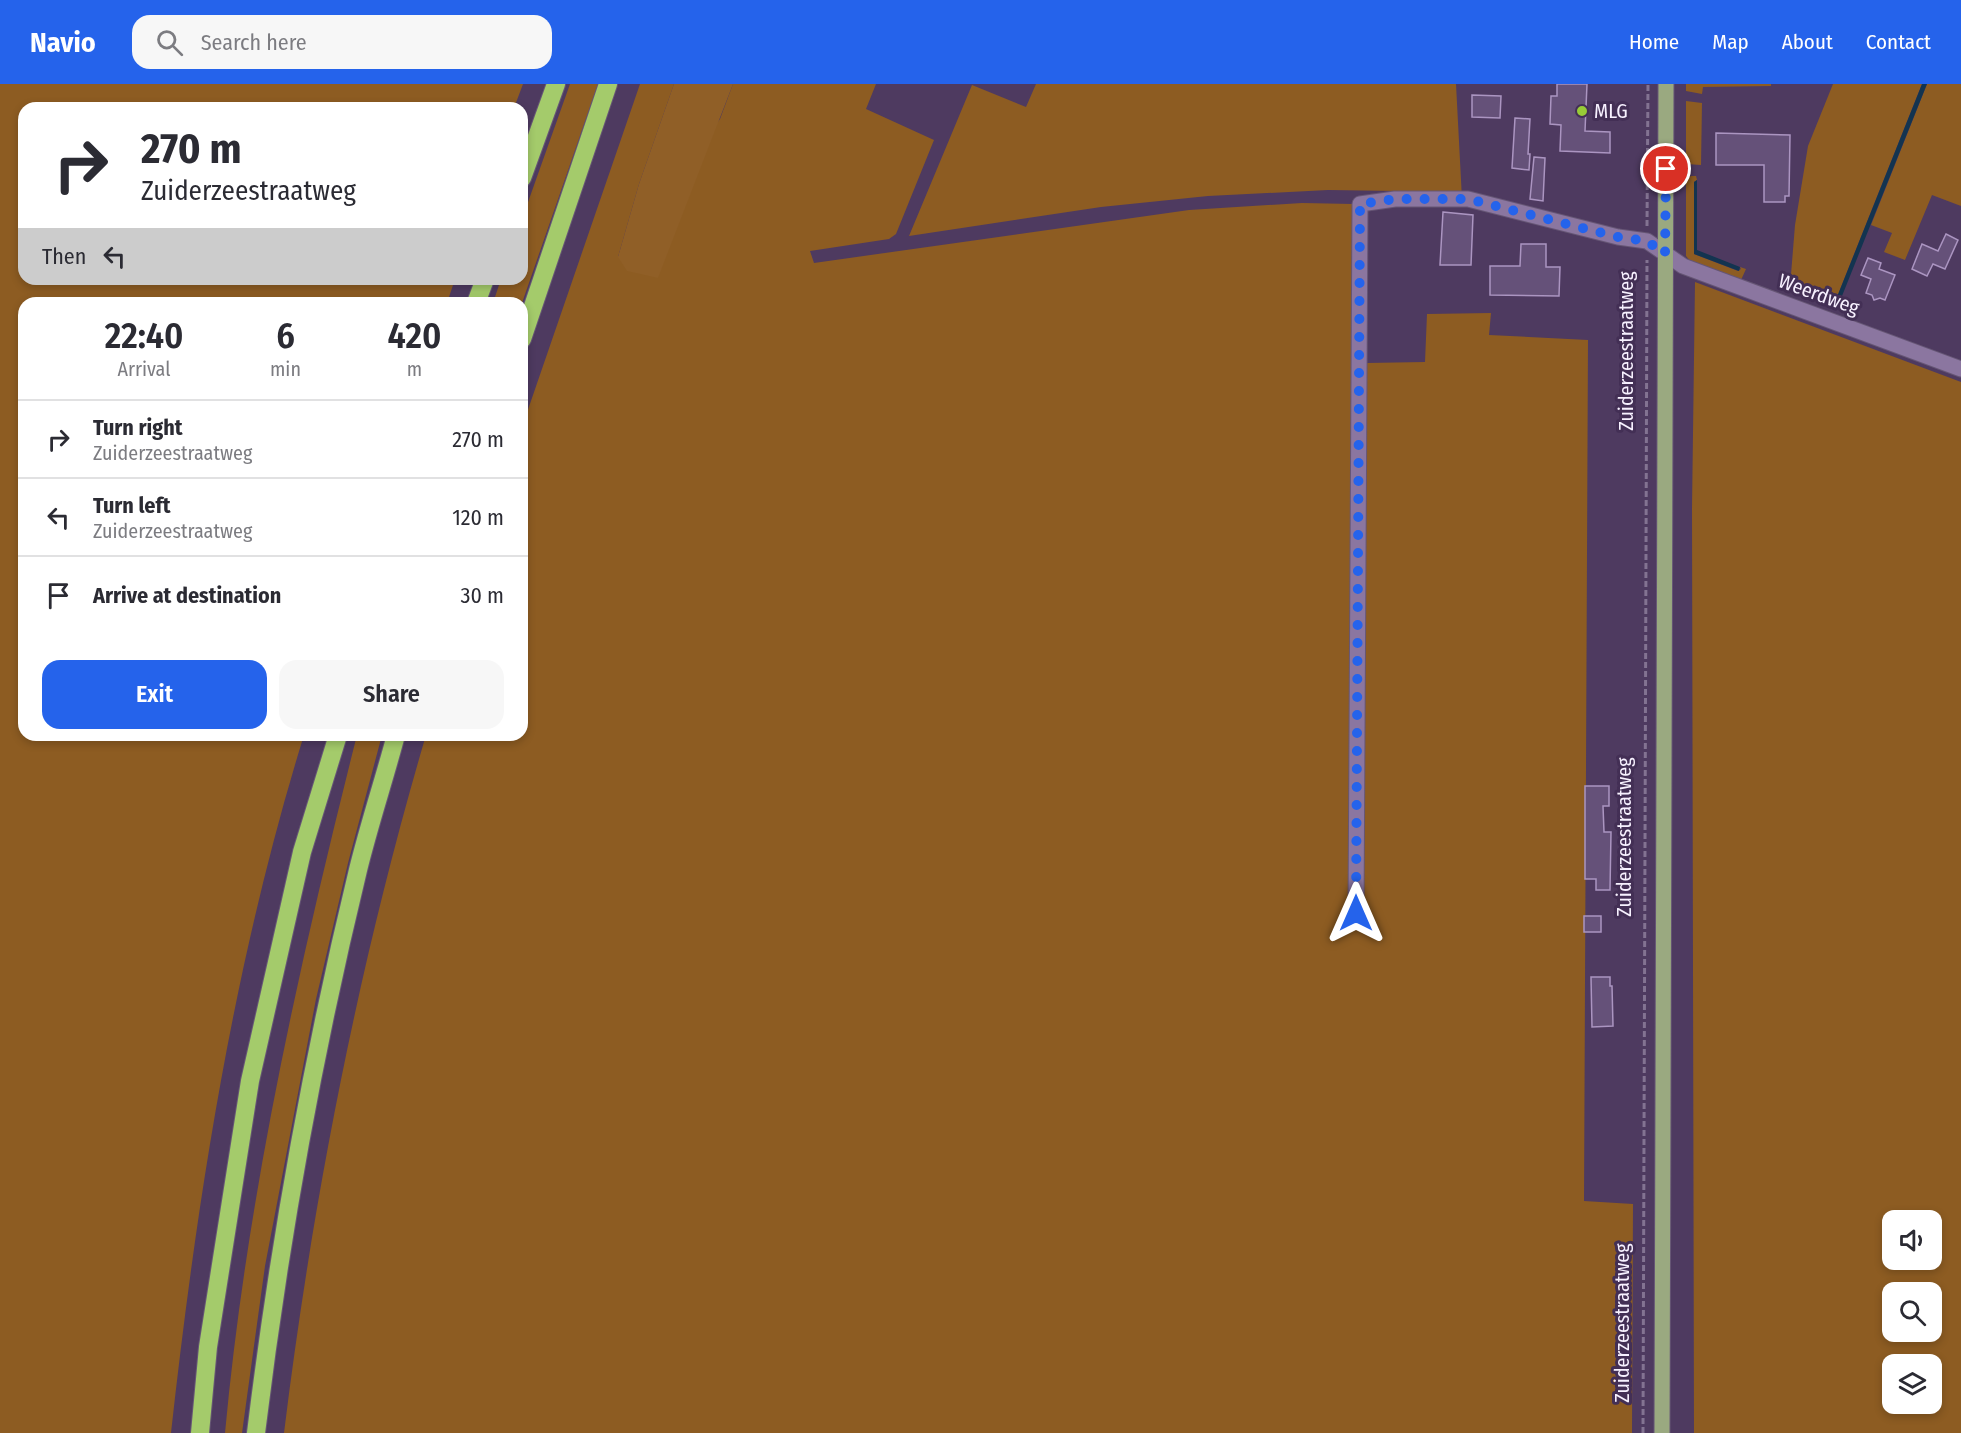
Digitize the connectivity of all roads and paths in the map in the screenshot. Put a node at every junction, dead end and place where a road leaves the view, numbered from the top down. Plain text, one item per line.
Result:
1 (556, 84) edge
2 (608, 84) edge
3 (1647, 84) edge
4 (1666, 84) edge
5 (528, 161) edge
6 (1647, 241) junction
7 (1665, 254) junction
8 (528, 321) edge
9 (1961, 369) edge
10 (336, 741) edge
11 (394, 741) edge
12 (1356, 913) dead end
13 (200, 1433) edge
14 (256, 1433) edge
15 (1643, 1433) edge
16 (1662, 1433) edge

1 - 5 highway
2 - 8 highway
3 - 6 path, Zuiderzeestraatweg
4 - 7 main road, Zuiderzeestraatweg
6 - 7 street
6 - 12 street
6 - 15 path, Zuiderzeestraatweg
7 - 9 street, Weerdweg
7 - 16 main road, Zuiderzeestraatweg
10 - 13 highway
11 - 14 highway

